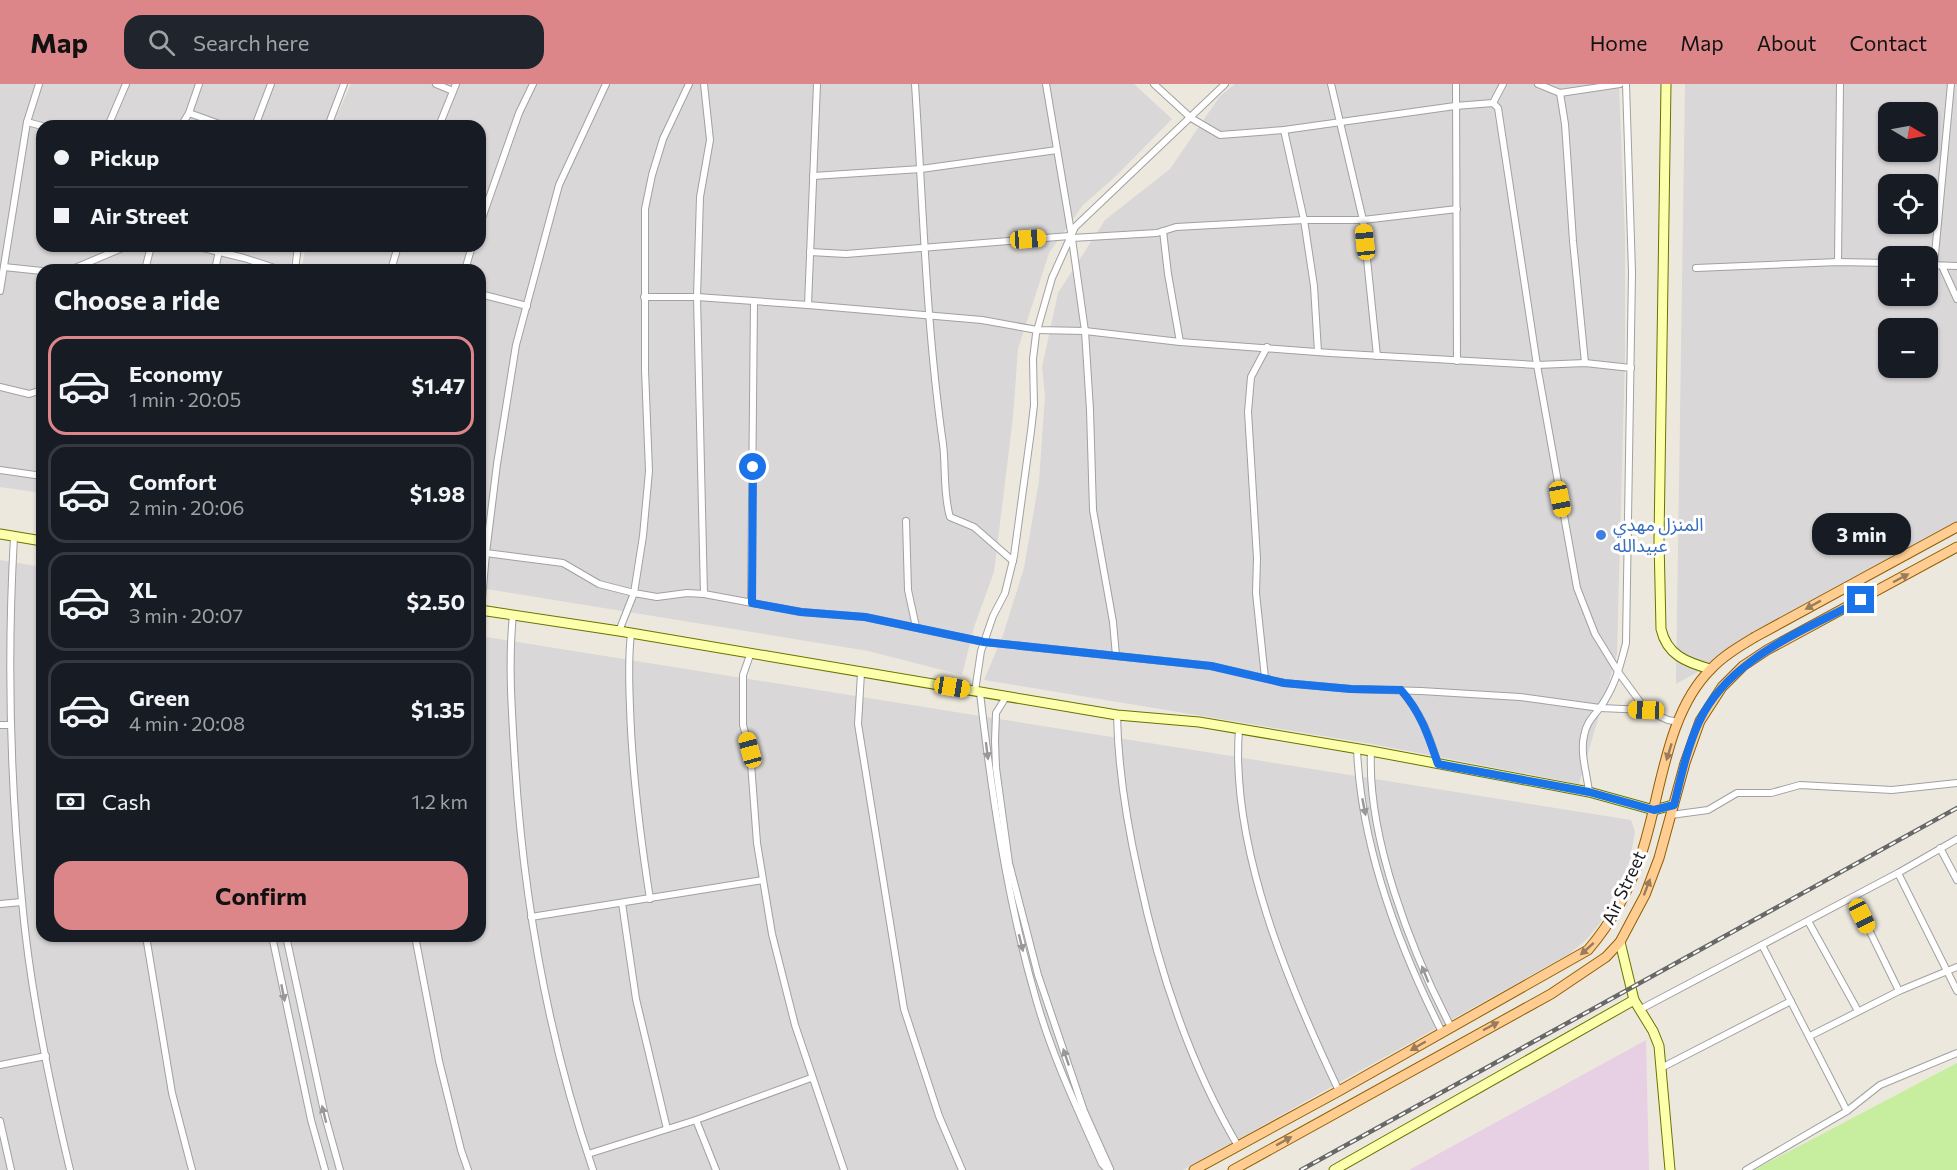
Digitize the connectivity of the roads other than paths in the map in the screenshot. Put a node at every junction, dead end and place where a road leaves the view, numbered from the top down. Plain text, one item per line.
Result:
1 (39, 84) edge
2 (126, 84) edge
3 (199, 84) edge
4 (271, 84) edge
5 (344, 84) edge
6 (436, 84) edge
7 (456, 84) edge
8 (533, 84) edge
9 (606, 84) edge
10 (689, 84) edge
11 (705, 84) edge
12 (817, 84) edge
13 (915, 84) edge
14 (1046, 84) edge
15 (1154, 84) edge
16 (1225, 84) edge
17 (1332, 84) edge
18 (1456, 84) edge
19 (1503, 84) edge
20 (1538, 84) edge
21 (1620, 84) edge
22 (1626, 84) edge
23 (1666, 84) edge
24 (1840, 84) edge
25 (1951, 84) edge
26 (453, 91) junction
27 (1560, 93) junction
28 (1493, 103) junction
29 (1455, 106) junction
30 (189, 113) junction
31 (1191, 118) junction
32 (112, 120) edge
33 (185, 120) edge
34 (208, 120) edge
35 (257, 120) edge
36 (330, 120) edge
37 (441, 120) edge
38 (1339, 121) junction
39 (27, 122) junction
40 (36, 124) edge
41 (1284, 130) junction
42 (1057, 150) junction
43 (921, 169) junction
44 (813, 176) junction
45 (486, 207) edge
46 (1457, 209) junction
47 (1304, 220) junction
48 (1363, 220) junction
49 (1163, 231) junction
50 (1071, 235) junction
51 (925, 246) junction
52 (1933, 246) edge
53 (114, 252) edge
54 (227, 252) edge
55 (810, 252) junction
56 (1838, 261) junction
57 (1878, 263) edge
58 (87, 264) edge
59 (262, 264) edge
60 (1938, 266) edge
61 (1942, 266) junction
62 (1957, 266) edge
63 (4, 267) junction
64 (1696, 268) dead end
65 (36, 270) edge
66 (0, 291) edge
67 (486, 296) edge
68 (644, 297) junction
69 (697, 297) junction
70 (1957, 299) edge
71 (754, 302) junction
72 (808, 305) junction
73 (527, 306) junction
74 (929, 317) junction
75 (1037, 330) junction
76 (1085, 331) junction
77 (1180, 342) junction
78 (1267, 347) junction
79 (1318, 352) junction
80 (1377, 356) junction
81 (1457, 361) junction
82 (1586, 363) junction
83 (1537, 364) junction
84 (1631, 368) junction
85 (0, 387) edge
86 (36, 392) edge
87 (0, 470) edge
88 (36, 475) edge
89 (906, 521) dead end
90 (1957, 527) edge
91 (0, 534) edge
92 (14, 537) junction
93 (36, 540) edge
94 (1957, 547) edge
95 (486, 554) joint
96 (1013, 561) junction
97 (633, 593) junction
98 (704, 594) junction
99 (752, 603) junction
100 (486, 611) edge
101 (513, 614) junction
102 (916, 627) junction
103 (619, 632) junction
104 (631, 633) junction
105 (984, 642) junction
106 (750, 655) junction
107 (1116, 656) junction
108 (1710, 669) junction
109 (861, 673) junction
110 (1619, 673) junction
111 (1265, 678) junction
112 (1401, 690) junction
113 (977, 692) junction
114 (1006, 697) junction
115 (1600, 708) junction
116 (1646, 710) junction
117 (1117, 715) junction
118 (1679, 722) junction
119 (0, 725) edge
120 (12, 725) junction
121 (1239, 729) junction
122 (1357, 749) junction
123 (1371, 751) junction
124 (1438, 764) junction
125 (1957, 783) edge
126 (1589, 792) junction
127 (1654, 810) junction
128 (1672, 810) junction
129 (1957, 839) edge
130 (1941, 848) junction
131 (1898, 873) junction
132 (763, 880) junction
133 (1957, 880) edge
134 (1853, 897) junction
135 (650, 899) junction
136 (22, 902) junction
137 (622, 903) junction
138 (0, 904) edge
139 (531, 917) junction
140 (1808, 921) junction
141 (147, 942) edge
142 (273, 942) edge
143 (287, 942) edge
144 (416, 942) edge
145 (1620, 942) junction
146 (1762, 945) junction
147 (1957, 967) edge
148 (1947, 972) junction
149 (1899, 990) junction
150 (1957, 991) edge
151 (1634, 1000) junction
152 (1791, 1001) junction
153 (1639, 1010) junction
154 (1858, 1011) junction
155 (1451, 1027) junction
156 (1442, 1032) junction
157 (1810, 1036) junction
158 (1957, 1053) edge
159 (46, 1056) junction
160 (0, 1065) edge
161 (1661, 1068) junction
162 (812, 1078) junction
163 (1339, 1091) junction
164 (1847, 1111) junction
165 (696, 1120) junction
166 (0, 1121) edge
167 (667, 1129) junction
168 (1238, 1146) junction
169 (588, 1154) junction
170 (11, 1170) edge
171 (70, 1170) edge
172 (192, 1170) edge
173 (325, 1170) edge
174 (340, 1170) edge
175 (468, 1170) edge
176 (594, 1170) edge
177 (716, 1170) edge
178 (844, 1170) edge
179 (962, 1170) edge
180 (1109, 1170) edge
181 (1194, 1170) edge
182 (1233, 1170) edge
183 (1334, 1170) edge
184 (1670, 1170) edge
185 (1746, 1170) edge

1 - 39 street
2 - 32 street
3 - 30 street
4 - 35 street
5 - 36 street
6 - 26 street
7 - 26 street
8 - 45 street
9 - 73 street
10 - 68 street
11 - 69 street
12 - 44 street
13 - 43 street
14 - 42 street
15 - 31 street
16 - 31 street
17 - 38 street
18 - 29 street
19 - 28 street
20 - 27 street
21 - 27 street
22 - 84 street
23 - 108 street
24 - 56 street
25 - 52 street
26 - 37 street
27 - 82 street
28 - 29 street
28 - 83 street
29 - 38 street
29 - 46 street
30 - 33 street
30 - 34 street
31 - 41 street
31 - 50 street
38 - 41 street
38 - 48 street
39 - 40 street
39 - 63 street
41 - 47 street
42 - 43 street
42 - 50 street
43 - 44 street
43 - 51 street
44 - 55 street
46 - 48 street
46 - 81 street
47 - 48 street
47 - 49 street
47 - 79 street
48 - 80 street
49 - 50 street
49 - 77 street
50 - 51 street
50 - 75 street
50 - 76 street
51 - 55 street
51 - 74 street
53 - 58 street
54 - 59 street
55 - 72 street
56 - 57 street
56 - 64 street
60 - 61 street
61 - 62 street
61 - 70 street
63 - 65 street
63 - 66 street
67 - 73 street
68 - 69 street
68 - 97 street
69 - 71 street
69 - 98 street
71 - 72 street
71 - 99 street
72 - 74 street
73 - 95 street
74 - 75 street
74 - 96 street
75 - 76 street
75 - 96 street
76 - 77 street
76 - 107 street
77 - 78 street
78 - 79 street
78 - 111 street
79 - 80 street
80 - 81 street
81 - 83 street
82 - 83 street
82 - 84 street
83 - 110 street
84 - 110 street
85 - 86 street
87 - 88 street
89 - 102 street
90 -> 108 main road, Air Street
91 - 92 street
92 - 93 street
92 - 120 street
128 -> 94 main road, Air Street
95 - 97 street
96 - 105 street
97 - 98 street
97 - 103 street
98 - 99 street
99 - 102 street
100 - 101 street
101 - 103 street
101 - 139 street
102 - 105 street
103 - 104 street
104 - 106 street
104 - 135 street
105 - 107 street
105 - 113 street
106 - 109 street
106 - 132 street
107 - 111 street
108 - 118 main road, Air Street
109 - 113 street
109 - 179 street
110 - 115 street
110 - 116 street
111 - 112 street
112 - 115 street
112 - 124 street
113 - 114 street
113 -> 180 street
114 - 117 street
180 -> 114 street
115 - 116 street
115 - 126 street
116 - 118 street
117 - 121 street
117 - 168 street
118 -> 127 main road, Air Street
119 - 120 street
120 - 136 street
121 - 122 street
121 - 163 street
122 - 123 street
122 -> 156 street
123 - 124 street
155 -> 123 street
124 - 126 street
125 - 128 street
126 - 127 street
127 - 128 street
127 -> 155 main road, Air Street
145 -> 128 main road, Air Street
129 - 130 street
130 - 131 street
130 - 133 street
131 - 134 street
131 - 148 street
132 - 135 street
132 - 162 street
134 - 140 street
134 - 149 street
135 - 137 street
136 - 138 street
136 - 159 street
137 - 139 street
137 - 167 street
139 - 169 street
140 - 146 street
140 - 154 street
141 - 172 street
142 -> 173 street
174 -> 143 street
144 - 175 street
145 - 151 street
182 -> 145 main road, Air Street
146 - 152 street
146 - 153 street
147 - 148 street
148 - 149 street
148 - 150 street
149 - 154 street
151 - 153 street
151 - 183 street
152 - 157 street
152 - 161 street
153 - 161 street
154 - 157 street
155 - 156 main road, Air Street
156 -> 163 main road, Air Street
157 - 164 street
158 - 164 street
159 - 160 street
159 - 171 street
161 - 184 street
162 - 165 street
162 - 178 street
163 - 168 main road, Air Street
164 - 185 street
165 - 167 street
165 - 177 street
166 - 170 street
167 - 169 street
168 - 181 main road, Air Street
169 - 176 street

